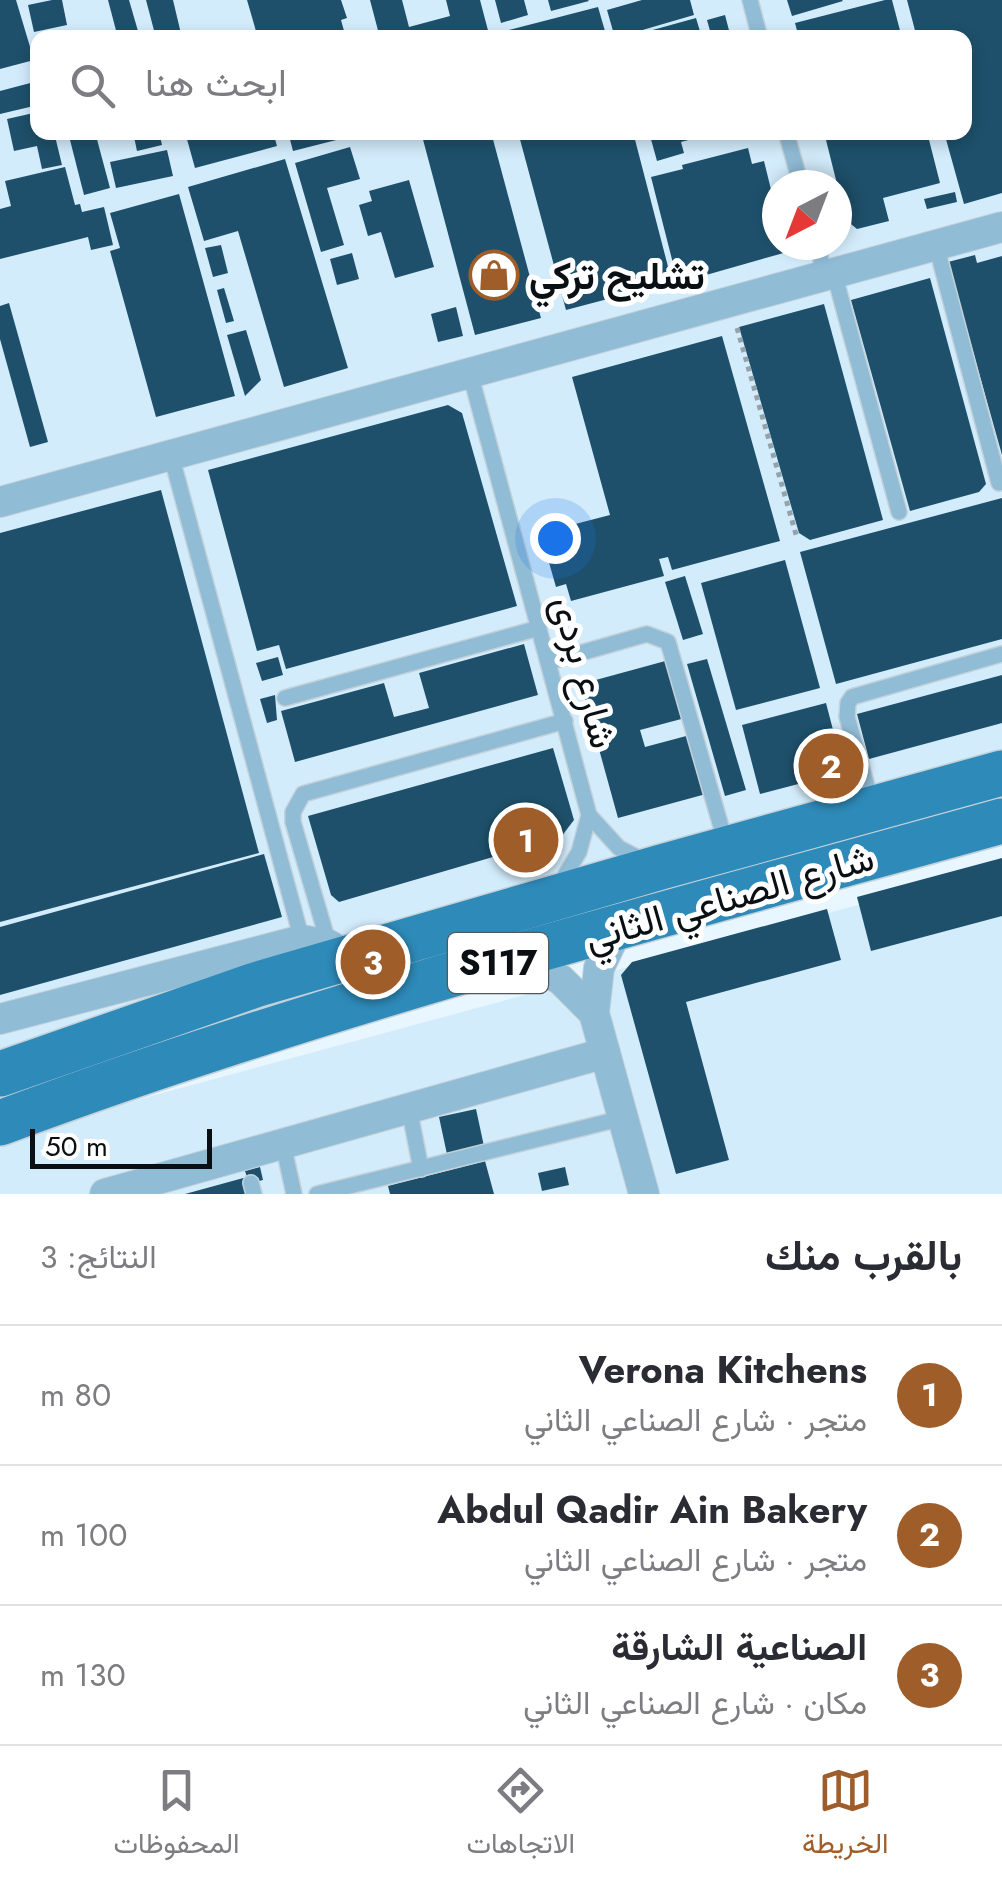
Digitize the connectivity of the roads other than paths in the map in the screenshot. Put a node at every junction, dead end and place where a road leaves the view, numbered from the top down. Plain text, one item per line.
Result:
1 (750, 0) edge
2 (758, 30) edge
3 (788, 140) edge
4 (797, 170) edge
5 (1002, 227) edge
6 (936, 245) junction
7 (824, 260) edge
8 (830, 274) junction
9 (470, 372) junction
10 (171, 455) junction
11 (999, 484) dead end
12 (1, 499) edge
13 (899, 512) dead end
14 (540, 628) junction
15 (1002, 654) edge
16 (549, 662) junction
17 (286, 698) dead end
18 (565, 720) junction
19 (1002, 773) edge
20 (873, 807) junction
21 (588, 815) junction
22 (1002, 821) edge
23 (727, 848) junction
24 (661, 866) junction
25 (546, 900) junction
26 (618, 928) junction
27 (327, 948) junction
28 (520, 956) junction
29 (594, 1012) junction
30 (0, 1019) edge
31 (605, 1053) junction
32 (0, 1074) edge
33 (408, 1108) junction
34 (623, 1118) junction
35 (0, 1122) edge
36 (283, 1144) junction
37 (421, 1168) junction
38 (249, 1176) edge
39 (159, 1187) edge
40 (105, 1194) edge
41 (294, 1194) edge
42 (318, 1194) edge
43 (644, 1194) edge

1 - 2 lane
3 - 4 lane
5 - 6 street
6 - 8 street
6 - 11 lane
7 - 8 lane
8 - 9 street
8 - 13 lane
9 - 10 street
9 - 14 lane, شارع بردى
10 - 12 street
10 - 27 lane
14 - 16 lane, شارع بردى
14 - 17 lane
15 - 20 lane
16 - 18 lane, شارع بردى
16 - 23 lane
18 - 21 lane, شارع بردى
18 - 27 lane
19 - 20 main road, شارع الصناعي الثاني / S117
20 - 23 main road, شارع الصناعي الثاني / S117
21 - 24 lane
21 - 25 lane
22 - 26 main road, شارع الصناعي الثاني / S117
23 - 24 main road, شارع الصناعي الثاني / S117
24 - 25 main road, شارع الصناعي الثاني / S117
25 - 27 main road, شارع الصناعي الثاني / S117
26 - 28 main road, شارع الصناعي الثاني / S117
26 - 29 street
27 - 30 street
27 - 32 main road, شارع الصناعي الثاني / S117
28 - 29 street
28 - 35 main road, شارع الصناعي الثاني / S117
29 - 31 street
31 - 33 street
31 - 34 street
33 - 36 street
33 - 37 lane
34 - 37 lane
34 - 43 street
36 - 38 street
36 - 41 lane
37 - 42 lane
38 - 39 street
39 - 40 street

